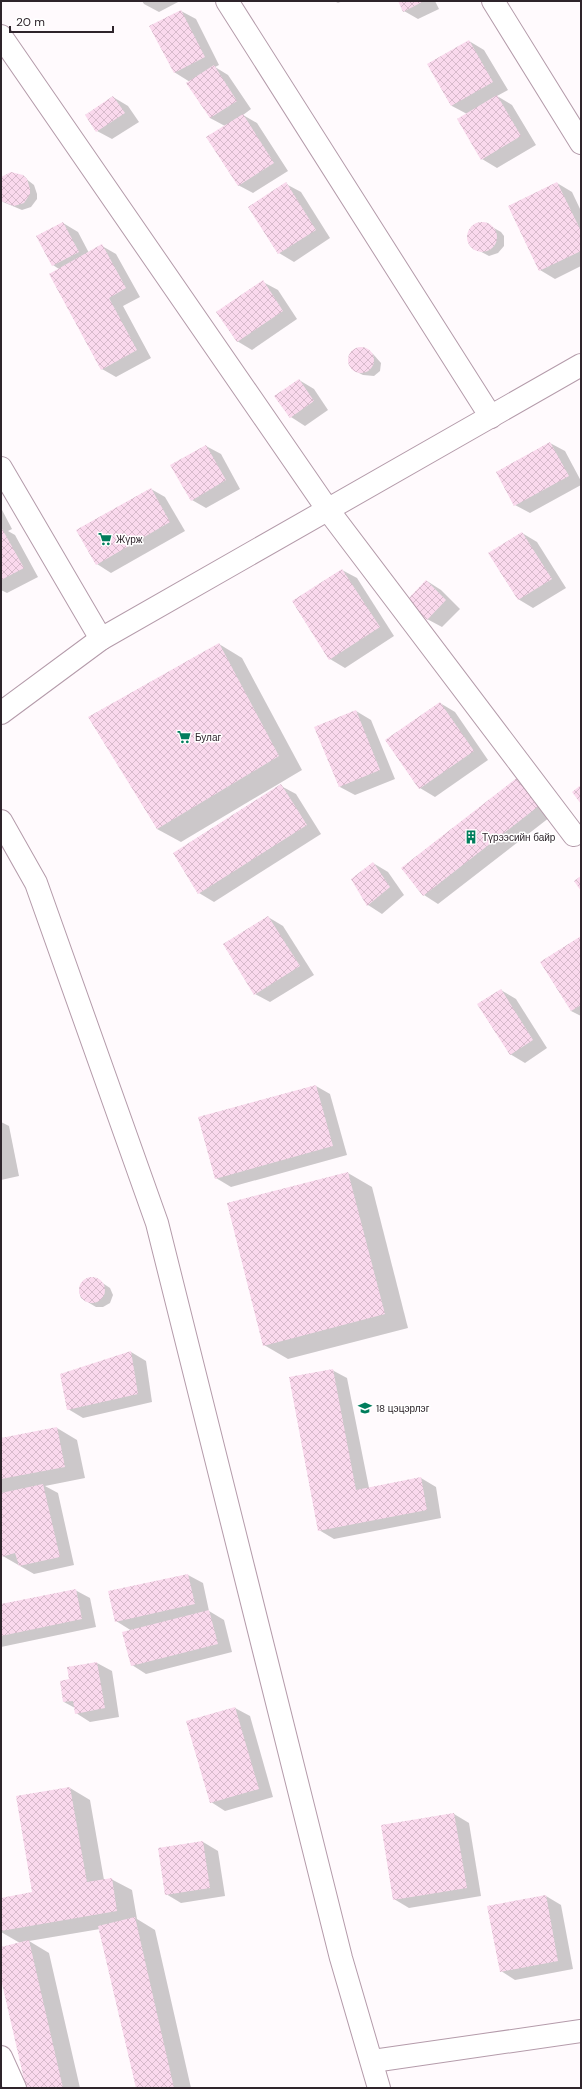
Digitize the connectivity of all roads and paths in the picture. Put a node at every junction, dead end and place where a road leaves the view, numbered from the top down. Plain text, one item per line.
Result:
1 (227, 1) edge
2 (493, 1) edge
3 (1, 36) edge
4 (581, 143) edge
5 (581, 365) edge
6 (491, 416) junction
7 (1, 468) edge
8 (328, 510) junction
9 (101, 639) junction
10 (1, 712) edge
11 (1, 821) edge
12 (574, 835) dead end
13 (581, 2031) edge
14 (1, 2057) edge
15 (373, 2061) junction
16 (15, 2088) edge
17 (379, 2088) edge

1 - 6 street
2 - 4 street
3 - 8 street
5 - 6 street
6 - 8 street
7 - 9 street
8 - 9 street
8 - 12 street
9 - 10 street
11 - 15 street
13 - 15 street
14 - 16 street
15 - 17 street

